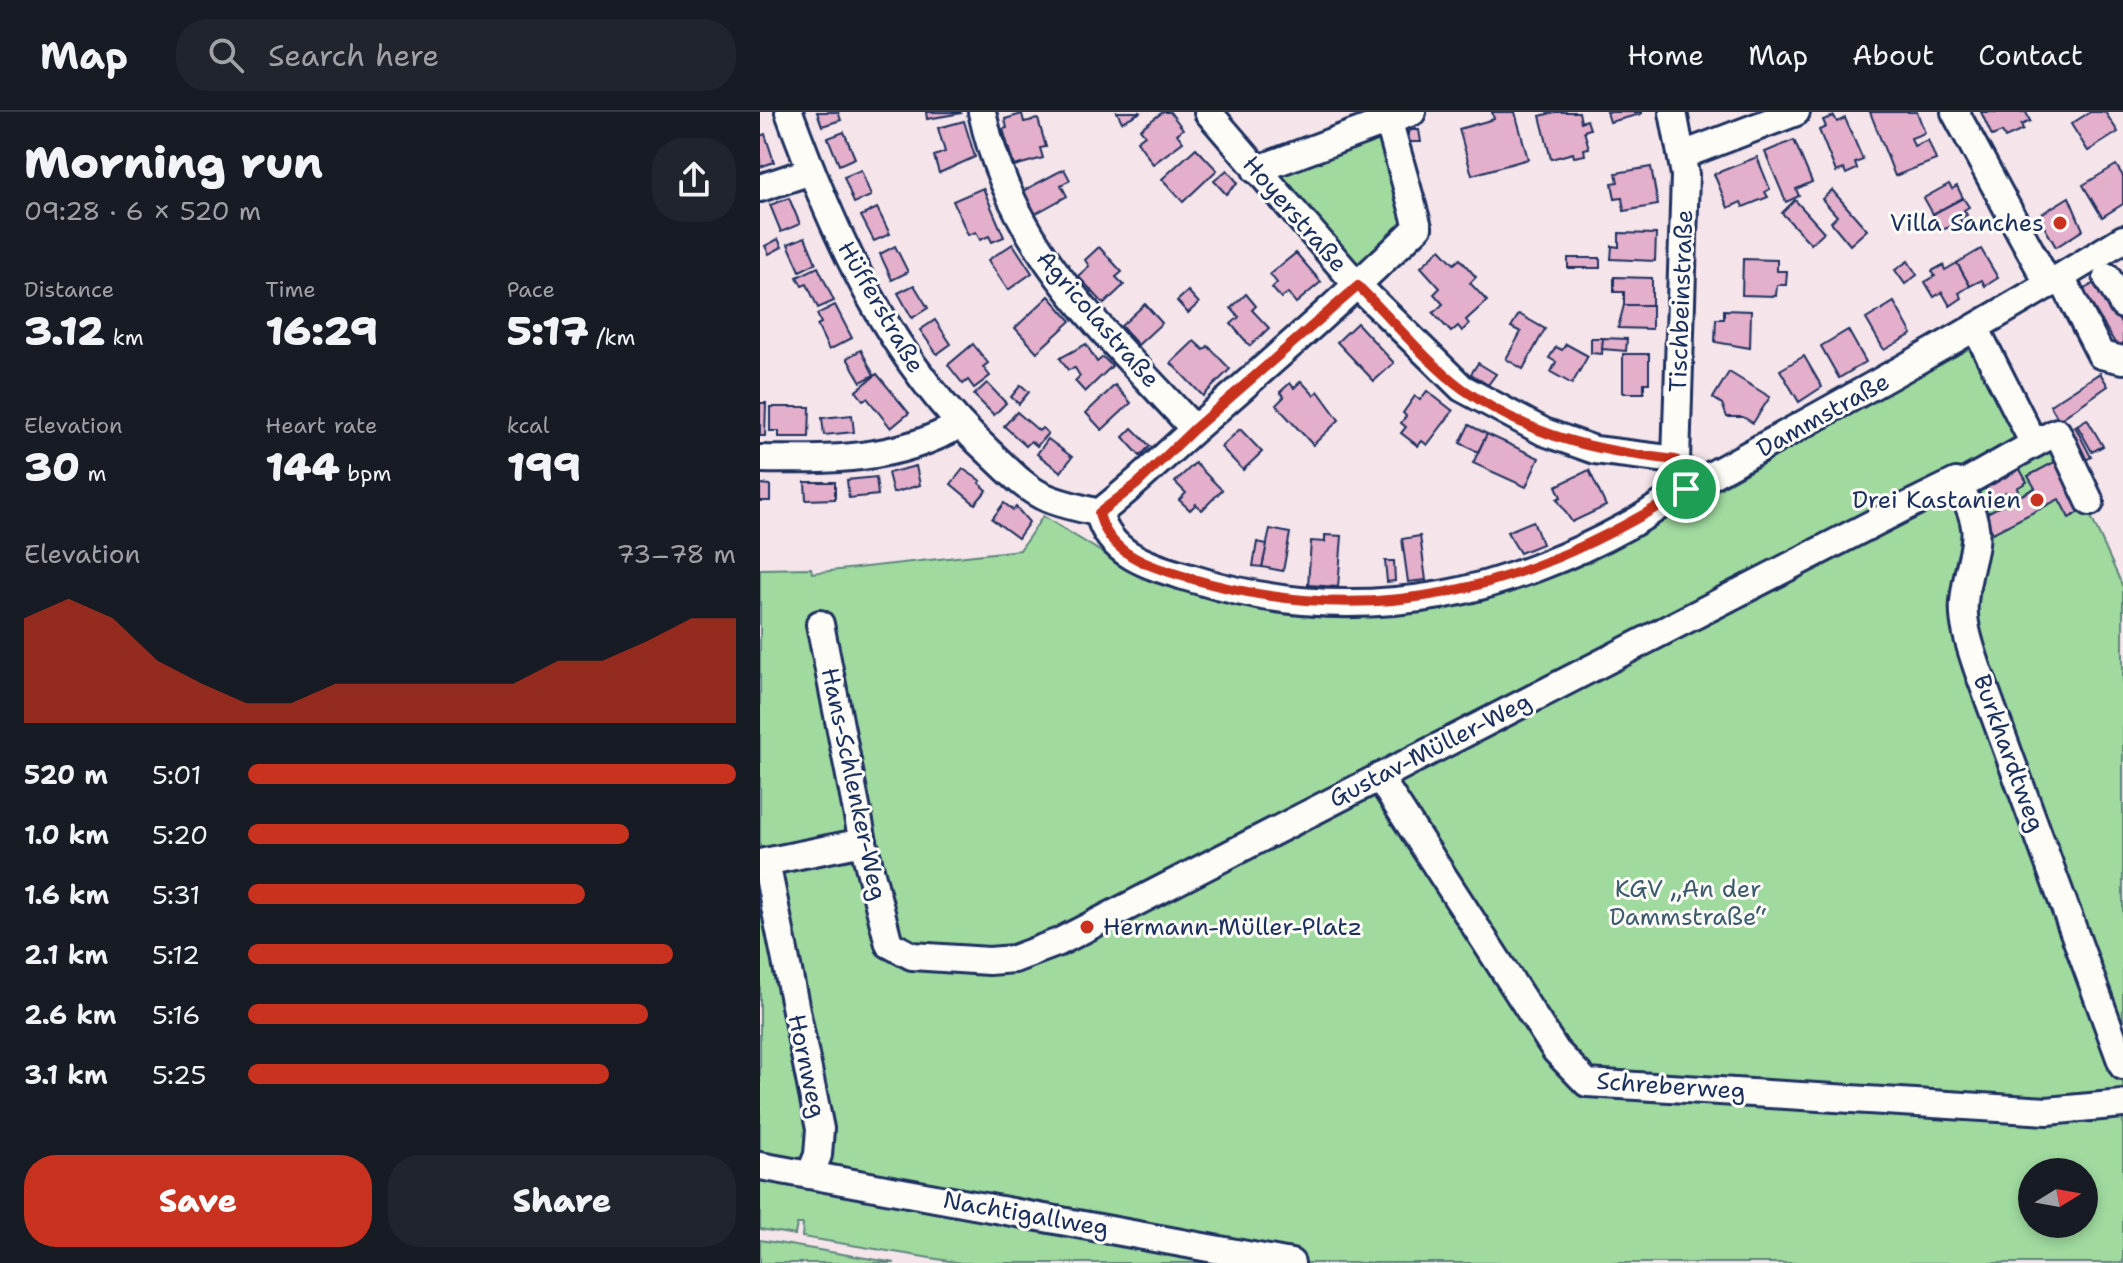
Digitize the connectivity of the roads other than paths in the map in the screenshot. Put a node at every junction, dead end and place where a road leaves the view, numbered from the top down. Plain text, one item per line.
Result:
1 (789, 112) edge
2 (982, 112) edge
3 (1208, 112) edge
4 (1673, 112) edge
5 (1796, 112) edge
6 (1955, 112) edge
7 (1400, 115) edge
8 (1683, 155) junction
9 (1256, 170) junction
10 (811, 171) junction
11 (760, 188) edge
12 (2123, 239) edge
13 (2107, 277) dead end
14 (2055, 281) junction
15 (1358, 286) junction
16 (2123, 305) edge
17 (1976, 329) junction
18 (2123, 360) edge
19 (959, 425) junction
20 (1194, 429) junction
21 (2034, 444) junction
22 (760, 459) edge
23 (1676, 460) junction
24 (1959, 486) junction
25 (1686, 489) junction
26 (2090, 502) dead end
27 (1099, 513) junction
28 (820, 624) dead end
29 (1379, 777) junction
30 (863, 842) junction
31 (763, 862) edge
32 (889, 944) joint
33 (2123, 1066) edge
34 (2121, 1099) edge
35 (760, 1166) edge
36 (810, 1175) junction
37 (1291, 1263) edge

1 - 10 street, Hüfferstraße
2 - 20 street, Agricolastraße
3 - 9 street, Hoyerstraße
4 - 8 street, Tischbeinstraße
5 - 8 street
6 - 14 street
7 - 9 street
7 - 15 street
8 - 23 street, Tischbeinstraße
9 - 15 street, Hoyerstraße
10 - 11 street
10 - 19 street, Hüfferstraße
12 - 14 street, Dammstraße
13 - 16 street
14 - 17 street, Dammstraße
14 - 18 street
15 - 20 street
15 - 23 street, Hoyerstraße
17 - 21 street
17 - 25 street, Dammstraße
19 - 22 street
19 - 27 street, Hüfferstraße
20 - 27 street
21 - 24 street
21 - 26 street
23 - 25 street, Tischbeinstraße
24 - 29 street, Gustav-Müller-Weg
24 - 33 street, Burkhardtweg
25 - 27 street, Dammstraße
28 - 30 street, Hans-Schlenker-Weg
29 - 32 street, Gustav-Müller-Weg
29 - 34 street, Schreberweg
30 - 31 street
30 - 32 street, Hans-Schlenker-Weg
31 - 36 street, Hornweg
35 - 36 street, Nachtigallweg
36 - 37 street, Nachtigallweg

